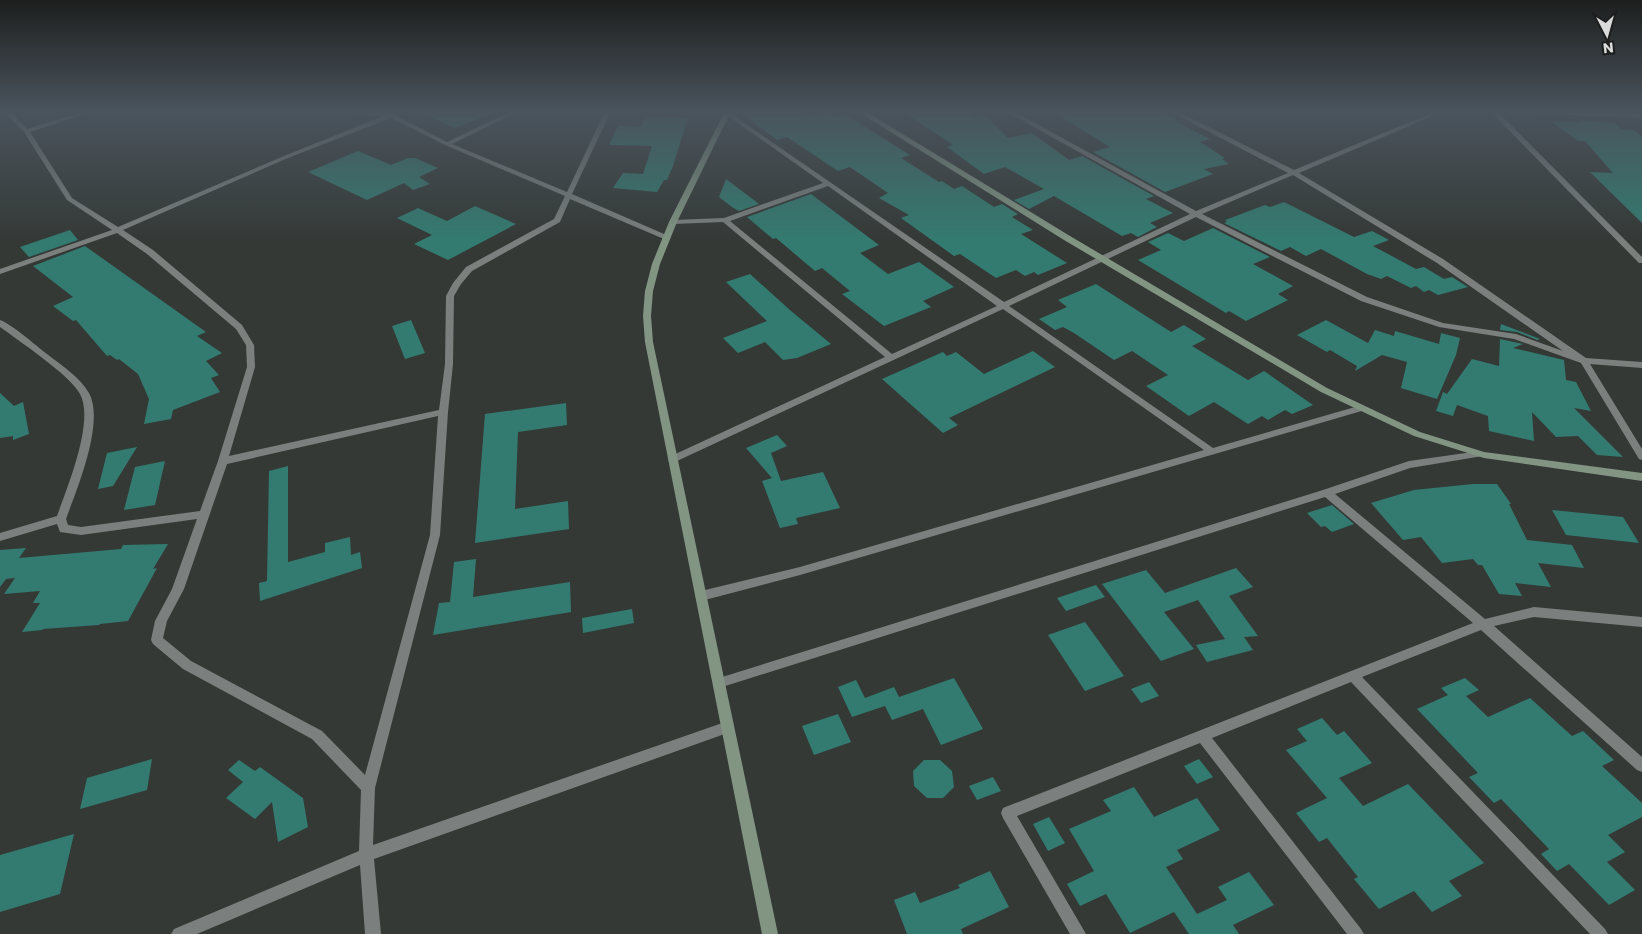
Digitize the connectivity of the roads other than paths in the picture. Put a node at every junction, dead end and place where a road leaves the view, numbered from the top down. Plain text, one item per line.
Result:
1 (41, 155) edge
2 (292, 155) edge
3 (473, 155) edge
4 (588, 155) edge
5 (707, 155) edge
6 (787, 155) edge
7 (932, 155) edge
8 (1088, 155) edge
9 (1258, 155) edge
10 (1337, 155) edge
11 (1536, 155) edge
12 (1294, 173) junction
13 (828, 184) junction
14 (570, 195) junction
15 (1196, 214) junction
16 (725, 220) junction
17 (673, 222) junction
18 (118, 230) junction
19 (667, 237) junction
20 (1103, 258) junction
21 (1642, 261) edge
22 (0, 272) edge
23 (1003, 306) junction
24 (0, 323) edge
25 (892, 358) junction
26 (1584, 361) junction
27 (1642, 365) edge
28 (1362, 408) junction
29 (443, 412) junction
30 (1210, 450) junction
31 (1480, 454) junction
32 (1642, 457) edge
33 (673, 458) junction
34 (223, 461) junction
35 (1642, 477) edge
36 (1327, 493) junction
37 (205, 514) junction
38 (61, 519) junction
39 (0, 537) edge
40 (701, 596) junction
41 (1642, 622) edge
42 (1484, 624) junction
43 (1353, 676) junction
44 (719, 683) junction
45 (728, 727) junction
46 (1202, 736) junction
47 (1642, 766) edge
48 (368, 788) junction
49 (366, 855) junction
50 (179, 934) edge
51 (373, 934) edge
52 (770, 934) edge
53 (1078, 934) edge
54 (1356, 934) edge
55 (1600, 934) edge

1 - 18 street
2 - 18 street
3 - 14 street
4 - 14 street
5 - 17 street
6 - 13 street
7 - 20 street
8 - 15 street
9 - 12 street
10 - 12 street
11 - 21 street
12 - 15 street
12 - 26 street
13 - 16 street
13 - 23 street
14 - 19 street
14 - 29 street
15 - 20 street
15 - 26 street
16 - 17 street
16 - 25 street
17 - 19 street
18 - 22 street
18 - 34 street
19 - 33 street
20 - 23 street
20 - 28 street
23 - 25 street
23 - 30 street
24 - 38 street
25 - 33 street
26 - 27 street
26 - 32 street
28 - 30 street
28 - 31 street
29 - 34 street
29 - 48 street
30 - 40 street
31 - 35 street
31 - 36 street
33 - 40 street
34 - 37 street
36 - 42 street
36 - 44 street
37 - 38 street
37 - 48 street
38 - 39 street
40 - 44 street
41 - 42 street
42 - 43 street
42 - 47 street
43 - 46 street
43 - 55 street
44 - 45 street
45 - 49 street
45 - 52 street
46 - 53 street
46 - 54 street
48 - 49 street
49 - 50 street
49 - 51 street

